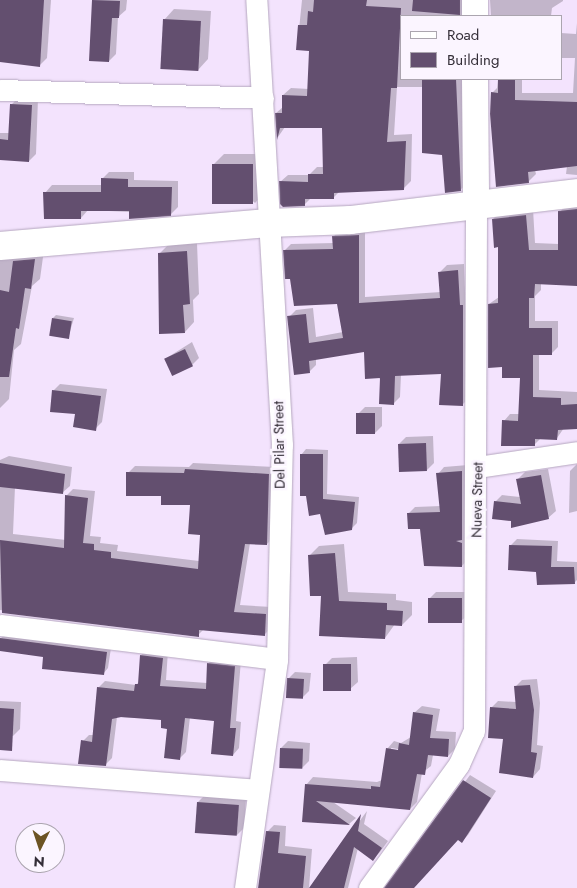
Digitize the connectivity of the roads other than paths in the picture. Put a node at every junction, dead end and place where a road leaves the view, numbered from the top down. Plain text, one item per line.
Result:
1 (256, 0) edge
2 (475, 0) edge
3 (475, 15) edge
4 (475, 80) edge
5 (0, 90) edge
6 (263, 98) junction
7 (577, 194) edge
8 (476, 206) junction
9 (268, 223) junction
10 (0, 246) edge
11 (577, 452) edge
12 (477, 467) junction
13 (0, 625) edge
14 (277, 659) junction
15 (0, 770) edge
16 (258, 790) junction
17 (244, 888) edge
18 (370, 888) edge

1 - 6 street, Del Pilar Street
2 - 3 street
4 - 8 street, Nueva Street
5 - 6 street
6 - 9 street, Del Pilar Street
7 - 8 main road
8 - 9 main road
8 - 12 street, Nueva Street
9 - 10 main road
9 - 14 street, Del Pilar Street
11 - 12 street
12 - 18 street, Nueva Street
13 - 14 street
14 - 16 street, Del Pilar Street
15 - 16 street
16 - 17 street, Del Pilar Street

